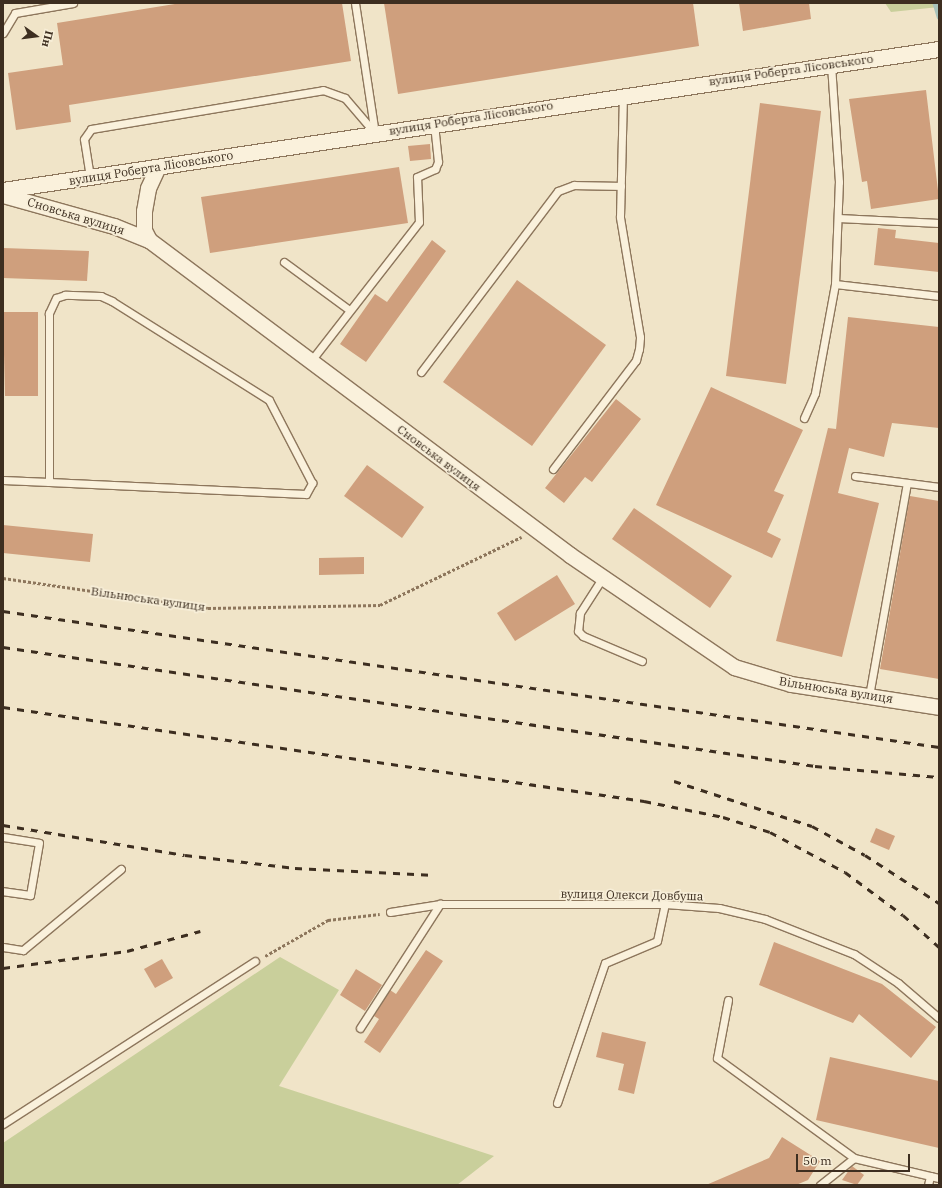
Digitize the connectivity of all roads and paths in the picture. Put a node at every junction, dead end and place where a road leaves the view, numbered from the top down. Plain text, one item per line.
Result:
1 (72, 3) edge
2 (355, 3) edge
3 (3, 33) edge
4 (936, 49) edge
5 (831, 66) junction
6 (623, 95) junction
7 (434, 124) junction
8 (375, 133) junction
9 (158, 167) junction
10 (90, 177) junction
11 (621, 186) junction
12 (3, 190) edge
13 (3, 195) edge
14 (838, 218) junction
15 (939, 223) edge
16 (149, 240) junction
17 (284, 262) dead end
18 (834, 284) junction
19 (939, 296) edge
20 (348, 309) junction
21 (310, 362) junction
22 (421, 372) dead end
23 (804, 418) dead end
24 (553, 469) dead end
25 (855, 476) dead end
26 (3, 480) edge
27 (49, 482) junction
28 (907, 483) junction
29 (939, 487) edge
30 (536, 530) junction
31 (603, 577) junction
32 (3, 578) edge
33 (642, 661) dead end
34 (734, 667) joint
35 (869, 696) junction
36 (939, 707) edge
37 (3, 837) edge
38 (121, 869) dead end
39 (3, 891) edge
40 (440, 904) junction
41 (665, 904) junction
42 (390, 912) joint
43 (3, 947) edge
44 (256, 962) joint
45 (728, 1000) dead end
46 (939, 1018) edge
47 (360, 1028) dead end
48 (557, 1103) dead end
49 (3, 1124) edge
50 (854, 1158) junction
51 (930, 1176) junction
52 (939, 1178) edge
53 (820, 1185) edge
54 (928, 1185) edge

1 - 3 lane
2 - 8 lane
4 - 5 street, вулиця Роберта Лісовського
5 - 6 street, вулиця Роберта Лісовського
5 - 14 lane
6 - 7 street, вулиця Роберта Лісовського
6 - 11 lane
7 - 8 street, вулиця Роберта Лісовського
7 - 20 lane
8 - 9 street, вулиця Роберта Лісовського
8 - 10 lane
9 - 10 street, вулиця Роберта Лісовського
9 - 16 street, Сновська вулиця
10 - 12 street, вулиця Роберта Лісовського
11 - 22 lane
11 - 24 lane
13 - 16 street, Сновська вулиця
14 - 15 lane
14 - 18 lane
16 - 21 street, Сновська вулиця
17 - 20 lane
18 - 19 lane
18 - 23 lane
20 - 21 lane
21 - 30 street, Сновська вулиця
25 - 28 lane
26 - 27 lane
27 - 27 lane
28 - 29 lane
28 - 35 lane
30 - 31 street, Сновська вулиця
30 - 32 path, Вільнюська вулиця
31 - 33 lane
31 - 34 street, Сновська вулиця
34 - 35 street, Вільнюська вулиця
35 - 36 street, Вільнюська вулиця
37 - 39 lane
38 - 43 lane
40 - 41 lane, вулиця Олекси Довбуша
40 - 42 lane, вулиця Олекси Довбуша
40 - 47 lane
41 - 46 lane, вулиця Олекси Довбуша
41 - 48 lane
42 - 44 path
44 - 49 lane
45 - 50 lane
50 - 51 lane
50 - 53 lane
51 - 52 lane
51 - 54 lane

